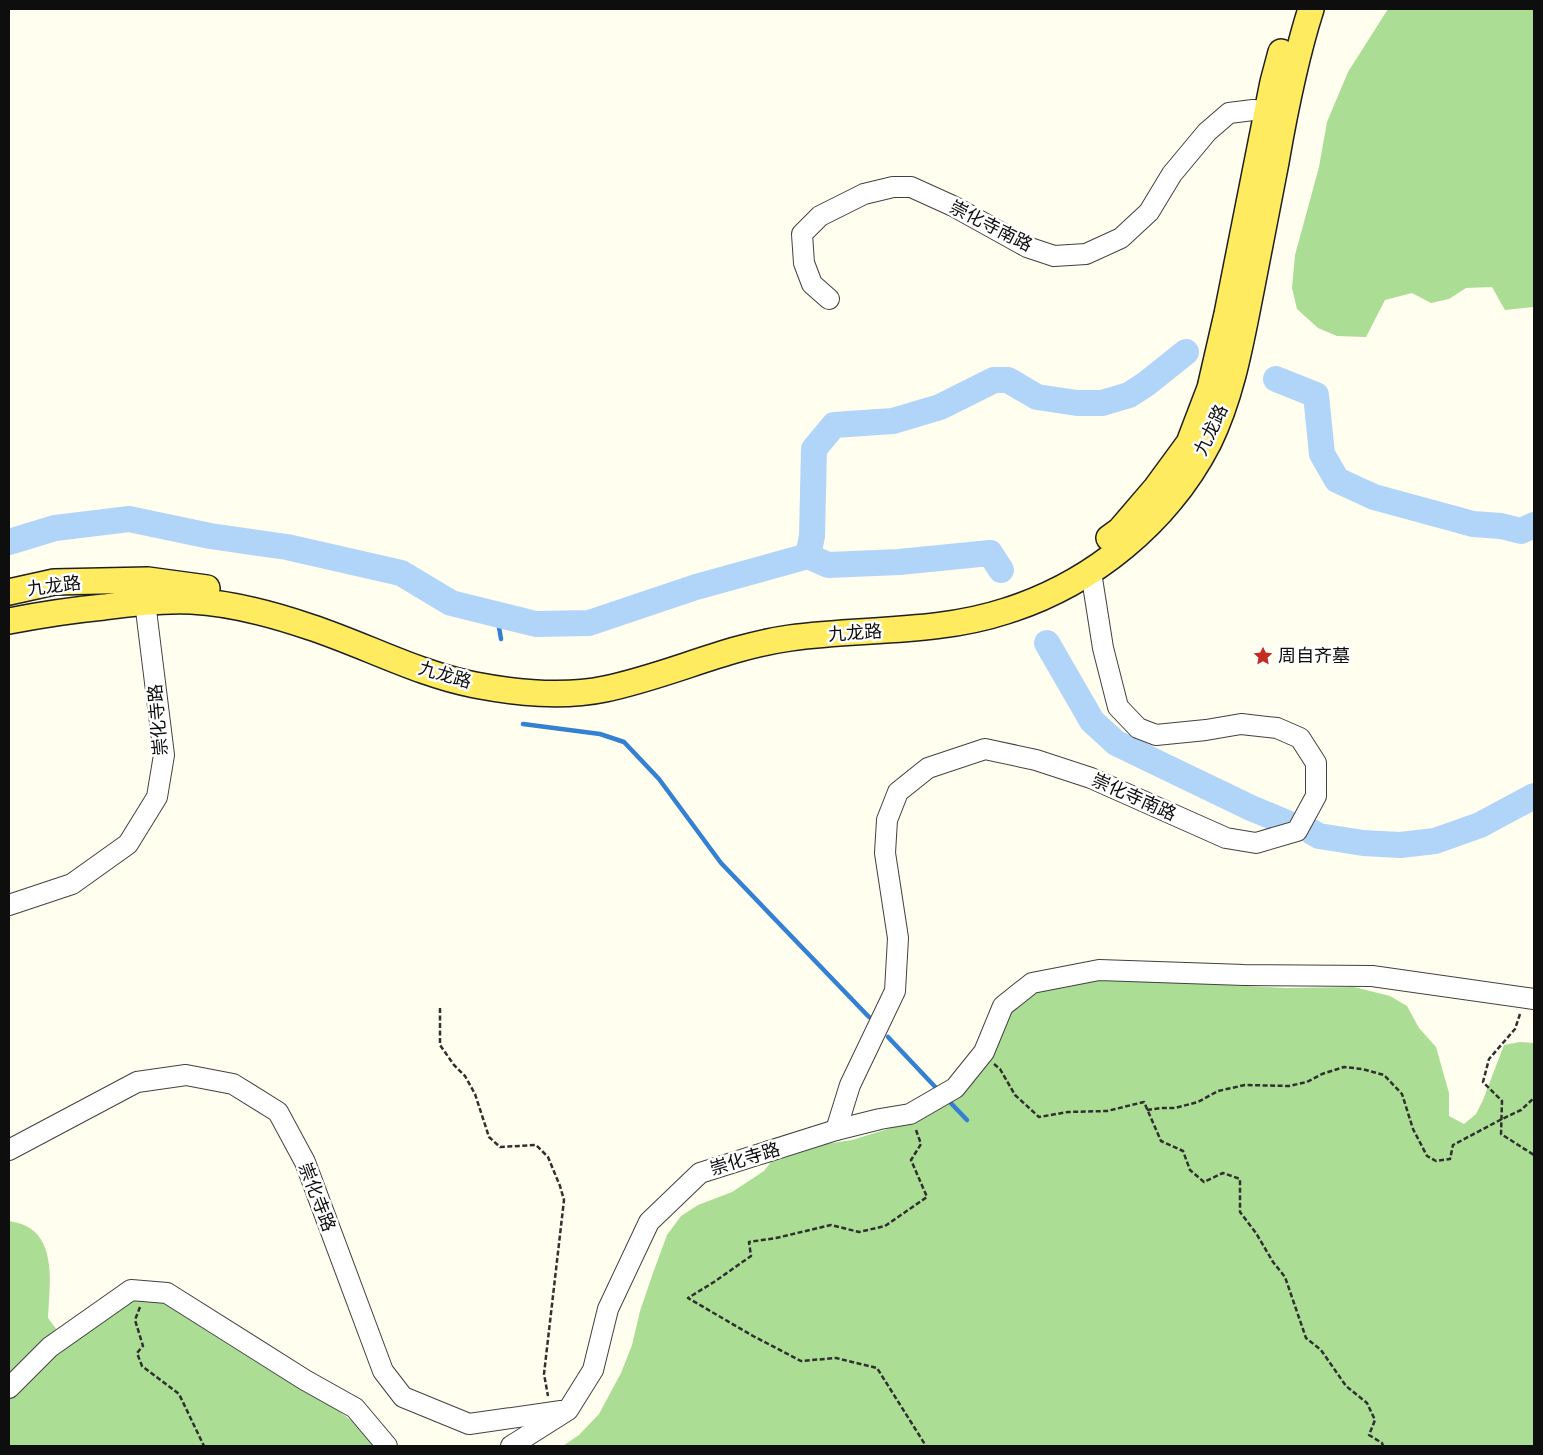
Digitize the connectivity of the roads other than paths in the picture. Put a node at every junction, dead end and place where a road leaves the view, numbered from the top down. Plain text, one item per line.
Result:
1 (1294, 9) edge
2 (1311, 9) edge
3 (1267, 111) junction
4 (829, 299) dead end
5 (1091, 572) junction
6 (9, 592) edge
7 (145, 602) junction
8 (9, 622) edge
9 (9, 904) edge
10 (1530, 999) edge
11 (836, 1130) junction
12 (9, 1150) edge
13 (9, 1388) edge
14 (559, 1411) junction
15 (387, 1446) edge
16 (511, 1446) edge

1 - 3 main road, 九龙路
2 - 5 main road, 九龙路
3 - 4 street, 崇化寺南路
3 - 6 main road, 九龙路
5 - 7 main road, 九龙路
5 - 11 street, 崇化寺南路
7 - 8 main road, 九龙路
7 - 9 street, 崇化寺路
10 - 11 street, 崇化寺路
11 - 14 street, 崇化寺路
12 - 14 street, 崇化寺路
13 - 15 street
14 - 16 street, 崇化寺路

